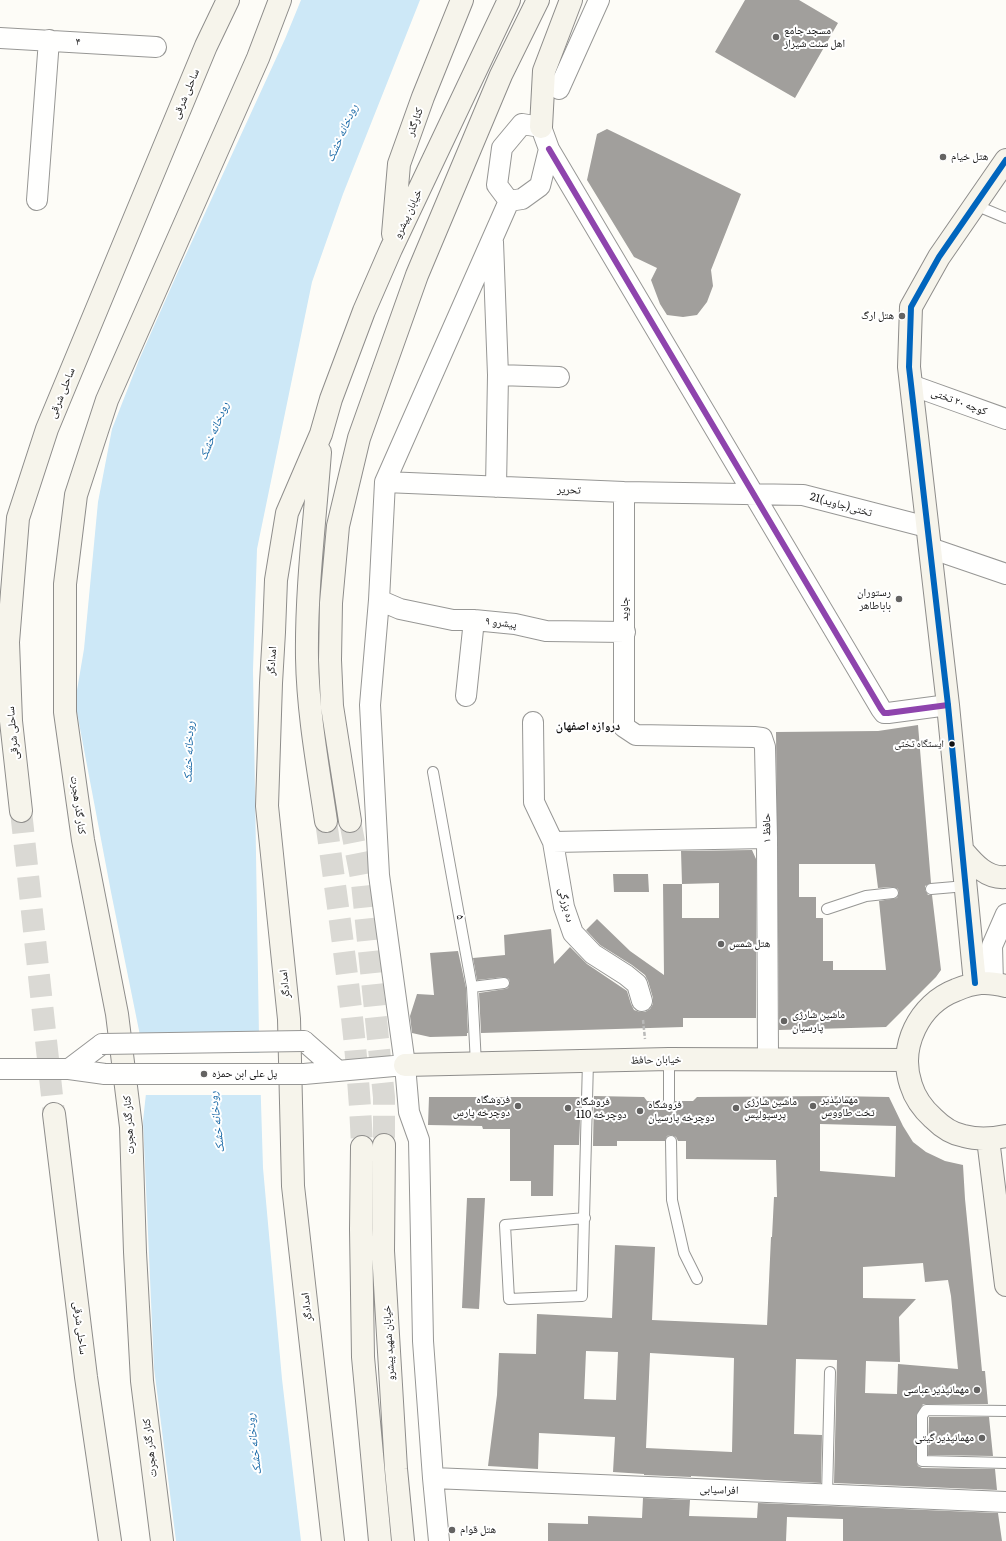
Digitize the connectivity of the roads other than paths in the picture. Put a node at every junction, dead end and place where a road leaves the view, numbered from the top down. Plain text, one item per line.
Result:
1 (228, 0) edge
2 (280, 0) edge
3 (462, 0) edge
4 (508, 0) edge
5 (538, 0) edge
6 (571, 0) edge
7 (599, 0) edge
8 (0, 38) edge
9 (49, 40) junction
10 (156, 47) dead end
11 (558, 89) dead end
12 (541, 127) junction
13 (549, 149) junction
14 (1006, 160) edge
15 (37, 200) dead end
16 (509, 201) junction
17 (975, 205) junction
18 (1006, 218) edge
19 (493, 236) junction
20 (391, 249) junction
21 (498, 375) junction
22 (559, 377) dead end
23 (911, 385) junction
24 (1006, 419) edge
25 (321, 434) junction
26 (385, 482) junction
27 (496, 487) junction
28 (624, 492) junction
29 (753, 494) junction
30 (928, 527) junction
31 (930, 548) junction
32 (1006, 574) edge
33 (379, 600) junction
34 (474, 620) junction
35 (625, 632) junction
36 (466, 696) dead end
37 (948, 706) junction
38 (533, 722) dead end
39 (624, 727) joint
40 (433, 772) dead end
41 (21, 811) tunnel mouth
42 (326, 821) tunnel mouth
43 (350, 821) tunnel mouth
44 (767, 838) junction
45 (553, 842) junction
46 (963, 851) junction
47 (1006, 877) edge
48 (966, 886) junction
49 (931, 889) dead end
50 (893, 893) dead end
51 (827, 909) dead end
52 (1006, 914) edge
53 (504, 983) dead end
54 (991, 984) edge
55 (472, 988) junction
56 (642, 1002) road end
57 (669, 1059) junction
58 (768, 1059) junction
59 (907, 1060) junction
60 (588, 1061) junction
61 (405, 1064) junction
62 (476, 1064) junction
63 (0, 1069) edge
64 (69, 1069) junction
65 (337, 1070) junction
66 (669, 1101) dead end
67 (54, 1114) tunnel mouth
68 (997, 1138) edge
69 (671, 1141) dead end
70 (384, 1145) tunnel mouth
71 (362, 1147) tunnel mouth
72 (584, 1218) junction
73 (698, 1279) dead end
74 (1006, 1285) edge
75 (830, 1372) dead end
76 (1006, 1411) edge
77 (1006, 1463) edge
78 (433, 1478) junction
79 (827, 1495) junction
80 (1006, 1502) edge
81 (110, 1541) edge
82 (162, 1541) edge
83 (334, 1541) edge
84 (380, 1541) edge
85 (403, 1541) edge
86 (439, 1541) edge

1 - 41 main road, ساحلی شرقی
2 - 82 main road, کنار گذر هجرت
3 - 20 main road, کنارگذر
4 - 20 main road, خیابان پیشرو
5 - 43 main road
6 - 12 main road
7 - 11 street
8 - 9 street, ۴
9 - 10 street, ۴
9 - 15 street
12 - 13 street
12 - 16 street
13 - 16 street
13 - 29 street
14 - 17 main road
16 - 19 street
17 - 18 lane
17 - 23 main road
19 - 21 street
19 - 26 street
20 - 25 main road, خیابان پیشرو
21 - 22 street
21 - 27 street
23 - 24 street, کوچه ۲۰ تختی
23 - 30 main road
25 - 42 main road
25 - 83 main road, امدادگر
26 - 27 street, تحریر
26 - 33 street
27 - 28 street, تحریر
28 - 29 street, تحریر
28 - 35 street, جاوید
29 - 30 street, 21تختی(جاوید)
29 - 37 street
30 - 31 main road
31 - 32 street
31 - 37 main road
33 - 34 street, پیشرو ۹
33 - 61 street
34 - 35 street, پیشرو ۹
34 - 36 street
35 - 39 street, جاوید
37 - 46 main road
38 - 45 street, ده بزرگی
39 - 44 street, حافظ ۱
40 - 55 lane, ۵
44 - 45 street
44 - 58 street, حافظ ۱
45 - 56 street, ده بزرگی
46 - 47 main road
46 - 48 main road
48 - 49 lane
48 - 54 main road
50 - 51 lane
52 - 54 street
53 - 55 lane
54 - 59 main road
55 - 62 lane, ۵
57 - 58 main road, خیابان حافظ
57 - 60 main road, خیابان حافظ
57 - 66 lane
58 - 59 main road, خیابان حافظ
59 - 68 main road
60 - 62 main road, خیابان حافظ
60 - 72 lane
61 - 62 main road, خیابان حافظ
61 - 65 street
61 - 78 street
63 - 64 street
64 - 65 street, bridge
64 - 65 street, bridge
67 - 81 main road, ساحلی شرقی
68 - 74 main road
69 - 73 lane
70 - 85 main road, خیابان شهید پیشرو
71 - 84 main road
72 - 72 lane
75 - 79 lane
76 - 77 lane
78 - 79 street, افراسیابی
78 - 86 street
79 - 80 street, افراسیابی

